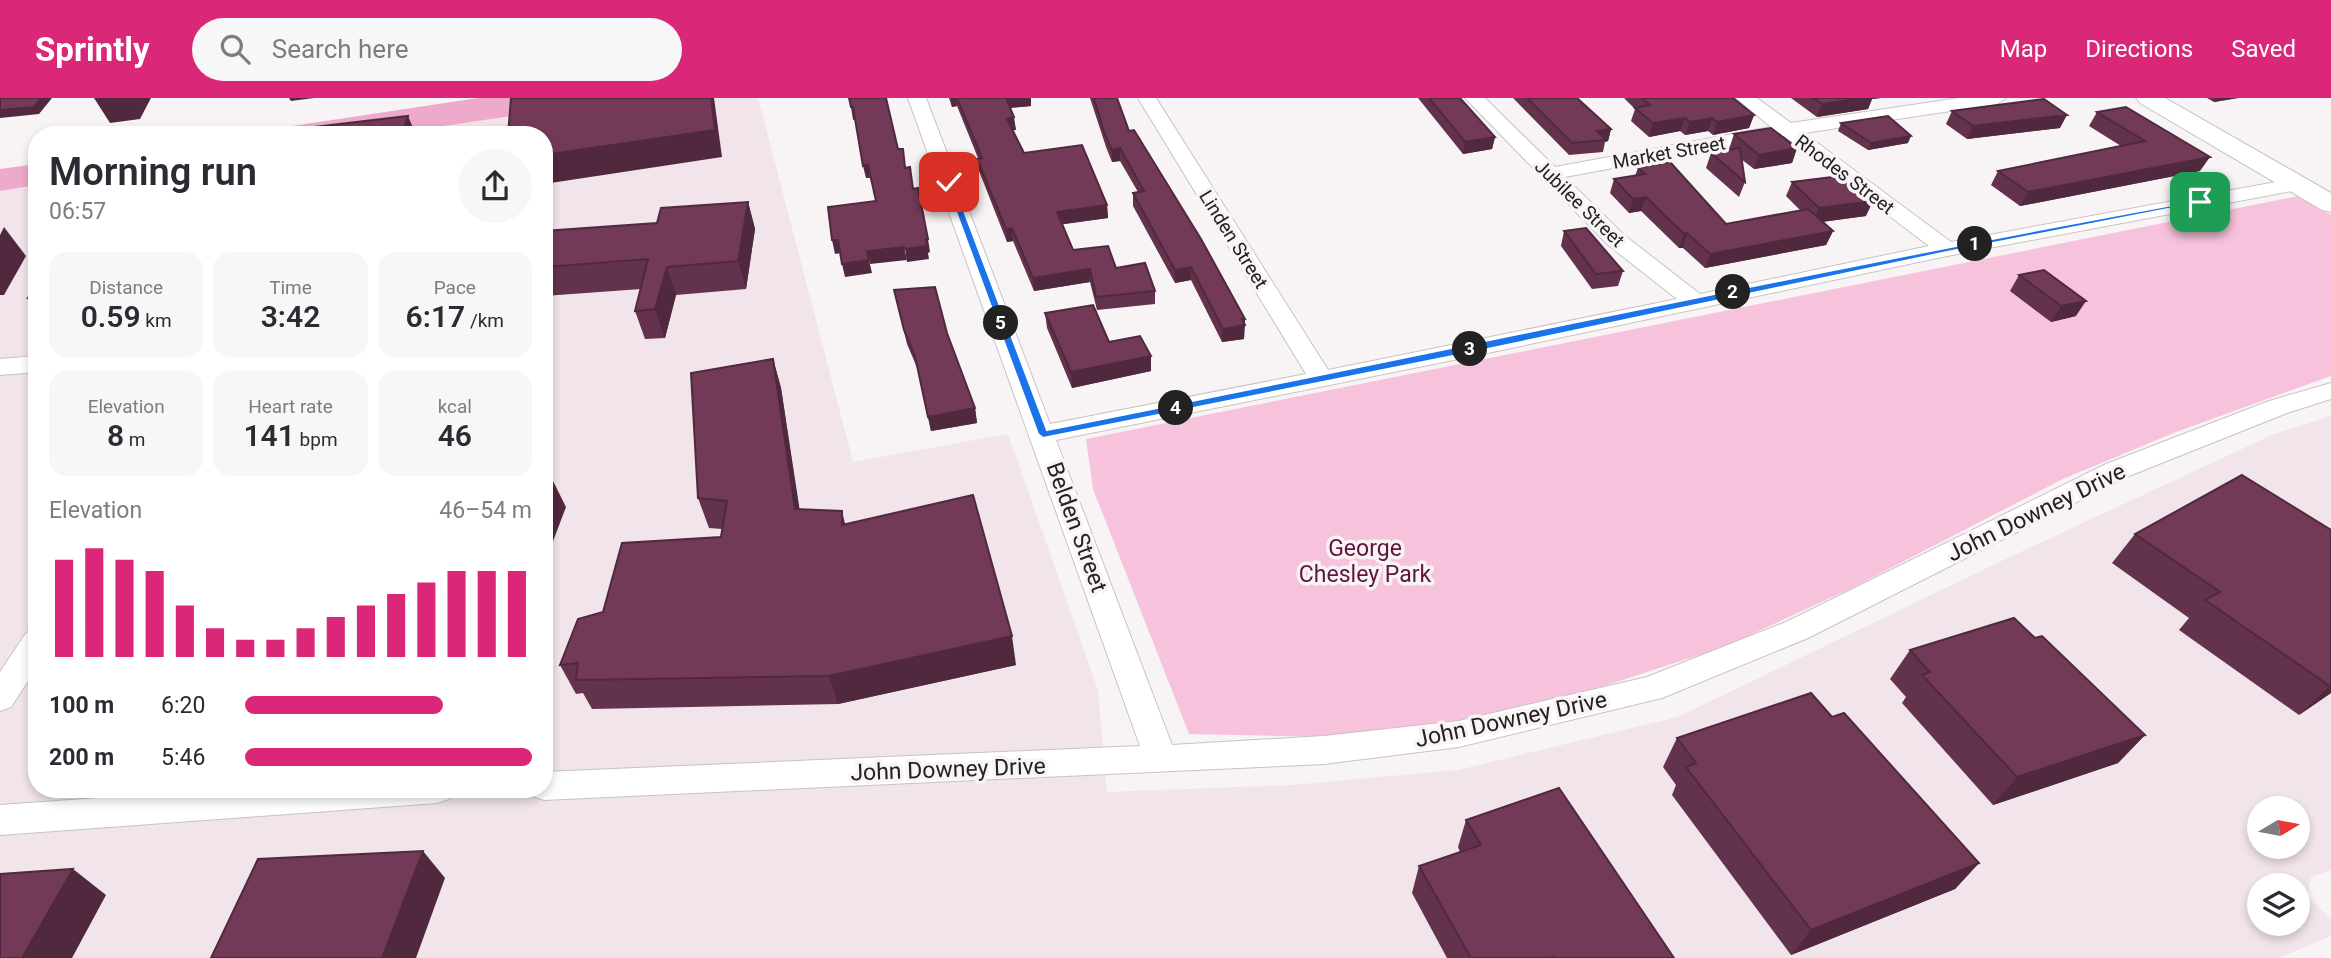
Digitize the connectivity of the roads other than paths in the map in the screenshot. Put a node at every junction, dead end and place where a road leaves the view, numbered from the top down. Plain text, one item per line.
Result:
1 (918, 98) edge
2 (1147, 98) edge
3 (1474, 98) edge
4 (1745, 98) edge
5 (1997, 98) edge
6 (2148, 98) edge
7 (1786, 130) junction
8 (1550, 174) junction
9 (2297, 184) junction
10 (2331, 204) edge
11 (1947, 249) junction
12 (1693, 300) junction
13 (28, 365) edge
14 (0, 367) edge
15 (1321, 379) junction
16 (2331, 391) edge
17 (1043, 434) junction
18 (28, 655) edge
19 (0, 698) edge
20 (1161, 759) junction
21 (553, 786) edge
22 (310, 798) edge
23 (0, 820) edge

1 - 17 street, Belden Street
2 - 15 street, Linden Street
3 - 8 street, Jubilee Street
4 - 7 street, Rhodes Street
5 - 7 street, Market Street
6 - 9 main road
7 - 8 street, Market Street
7 - 11 street, Rhodes Street
8 - 12 street, Jubilee Street
9 - 10 main road
9 - 11 street
11 - 12 street
12 - 15 street
13 - 14 street
15 - 17 street
16 - 20 street, John Downey Drive
17 - 20 street, Belden Street
18 - 19 street
20 - 21 street, John Downey Drive
22 - 23 street

